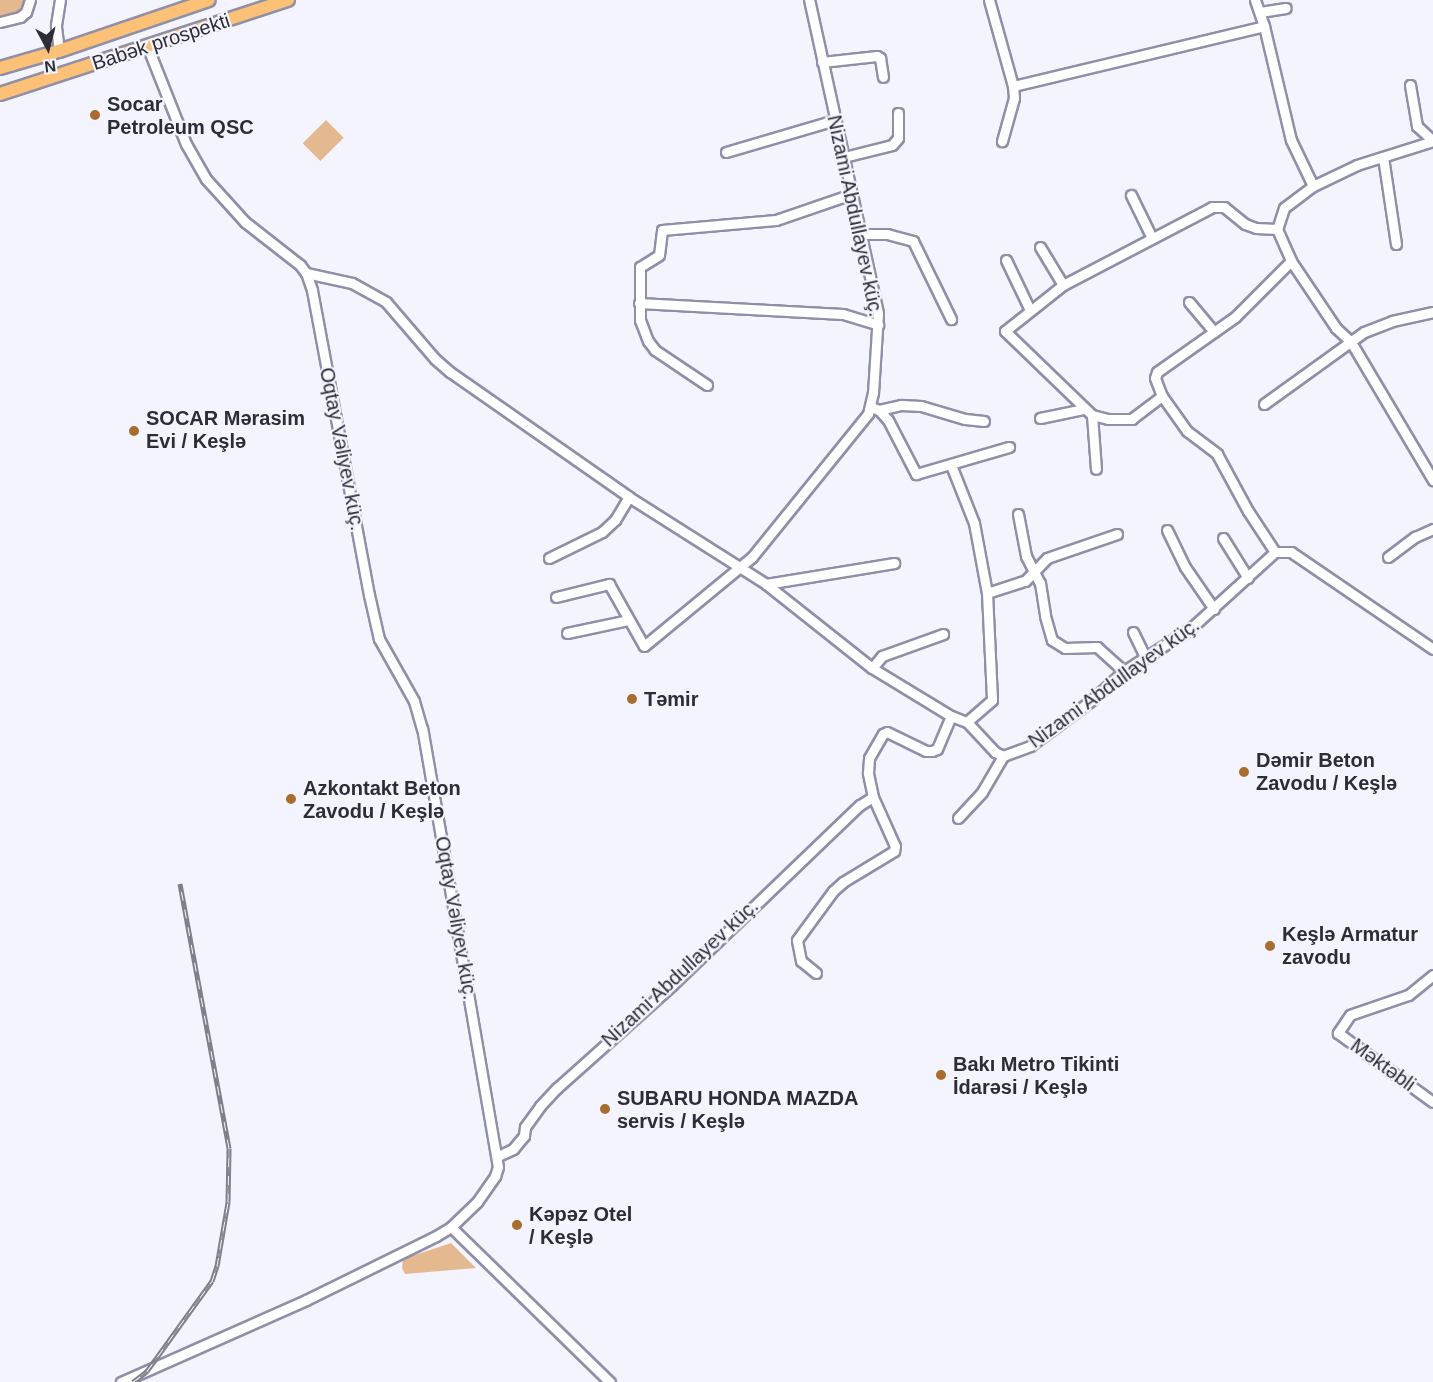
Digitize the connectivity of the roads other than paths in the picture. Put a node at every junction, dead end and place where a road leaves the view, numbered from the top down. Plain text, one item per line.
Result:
1 (30, 0) edge
2 (60, 0) edge
3 (209, 0) edge
4 (288, 0) edge
5 (809, 0) edge
6 (989, 0) edge
7 (1255, 0) edge
8 (1286, 8) dead end
9 (1260, 12) junction
10 (0, 22) edge
11 (1264, 26) junction
12 (148, 48) junction
13 (58, 51) junction
14 (822, 62) junction
15 (0, 68) edge
16 (883, 76) dead end
17 (1410, 85) dead end
18 (1013, 86) junction
19 (0, 94) edge
20 (898, 113) dead end
21 (835, 120) junction
22 (1002, 141) dead end
23 (1433, 141) edge
24 (726, 152) dead end
25 (844, 157) junction
26 (1383, 157) junction
27 (1313, 186) junction
28 (852, 194) junction
29 (1131, 195) dead end
30 (1277, 229) junction
31 (862, 234) junction
32 (1152, 238) junction
33 (1396, 244) dead end
34 (1040, 248) dead end
35 (1006, 260) dead end
36 (1291, 261) junction
37 (306, 273) junction
38 (1063, 285) junction
39 (1189, 302) dead end
40 (639, 303) junction
41 (1030, 310) junction
42 (1433, 312) edge
43 (951, 319) dead end
44 (878, 325) junction
45 (1214, 332) junction
46 (1352, 342) junction
47 (707, 385) dead end
48 (1162, 396) junction
49 (1264, 404) dead end
50 (875, 409) junction
51 (1088, 412) junction
52 (1040, 418) dead end
53 (984, 421) dead end
54 (1009, 447) dead end
55 (951, 465) junction
56 (1096, 469) dead end
57 (1433, 480) edge
58 (629, 497) junction
59 (1018, 514) dead end
60 (1433, 529) edge
61 (1167, 530) dead end
62 (1117, 534) dead end
63 (1222, 538) dead end
64 (1275, 552) junction
65 (1388, 557) dead end
66 (549, 558) dead end
67 (894, 563) dead end
68 (741, 567) junction
69 (1033, 573) junction
70 (1248, 578) junction
71 (766, 584) junction
72 (987, 593) junction
73 (556, 597) dead end
74 (1214, 609) junction
75 (628, 620) junction
76 (1133, 632) dead end
77 (567, 633) dead end
78 (943, 634) dead end
79 (1433, 649) edge
80 (1145, 657) junction
81 (872, 668) junction
82 (1124, 671) junction
83 (951, 716) junction
84 (967, 722) junction
85 (1003, 756) junction
86 (873, 797) junction
87 (958, 818) dead end
88 (816, 973) dead end
89 (1433, 975) edge
90 (1433, 1102) edge
91 (498, 1156) junction
92 (451, 1227) junction
93 (121, 1382) edge
94 (610, 1382) edge

1 - 10 street
2 - 13 street
3 - 13 main road, Babək prospekti
4 - 12 main road, Babək prospekti
5 - 14 street, Nizami Abdullayev küç.
6 - 18 street
7 - 9 street
8 - 9 street
9 - 11 street
11 - 18 street
11 - 27 street
12 - 19 main road, Babək prospekti
12 - 37 street, Oqtay Vəliyev küç.
13 - 15 main road, Babək prospekti
14 - 16 street
14 - 21 street, Nizami Abdullayev küç.
17 - 23 street
18 - 22 street
20 - 25 street
21 - 24 street
21 - 25 street, Nizami Abdullayev küç.
23 - 26 street
25 - 28 street, Nizami Abdullayev küç.
26 - 27 street
26 - 33 street
27 - 30 street
28 - 31 street, Nizami Abdullayev küç.
28 - 40 street
29 - 32 street
30 - 32 street
30 - 36 street
31 - 43 street
31 - 44 street, Nizami Abdullayev küç.
32 - 38 street
34 - 38 street
35 - 41 street
36 - 45 street
36 - 46 street
37 - 58 street
37 - 91 street, Oqtay Vəliyev küç.
38 - 41 street
39 - 45 street
40 - 44 street
40 - 47 street
41 - 51 street
42 - 46 street
44 - 50 street, Nizami Abdullayev küç.
45 - 48 street
46 - 49 street
46 - 57 street
48 - 51 street
48 - 64 street
50 - 53 street
50 - 55 street
50 - 68 street, Nizami Abdullayev küç.
51 - 52 street
51 - 56 street
54 - 55 street
55 - 72 street
58 - 66 street
58 - 68 street
59 - 69 street
60 - 65 street
61 - 74 street
62 - 69 street
63 - 70 street
64 - 70 street, Nizami Abdullayev küç.
64 - 79 street
67 - 71 street
68 - 71 street
68 - 75 street, Nizami Abdullayev küç.
69 - 72 street
69 - 82 street
70 - 74 street, Nizami Abdullayev küç.
71 - 81 street
72 - 84 street
73 - 75 street
74 - 80 street, Nizami Abdullayev küç.
75 - 77 street
76 - 80 street
78 - 81 street
80 - 82 street, Nizami Abdullayev küç.
81 - 83 street
82 - 85 street, Nizami Abdullayev küç.
83 - 84 street
83 - 86 street
84 - 85 street
85 - 87 street
86 - 88 street
86 - 91 street, Nizami Abdullayev küç.
89 - 90 street, Məktəbli
91 - 92 street, Oqtay Vəliyev küç.
92 - 93 street, Oqtay Vəliyev küç.
92 - 94 street

